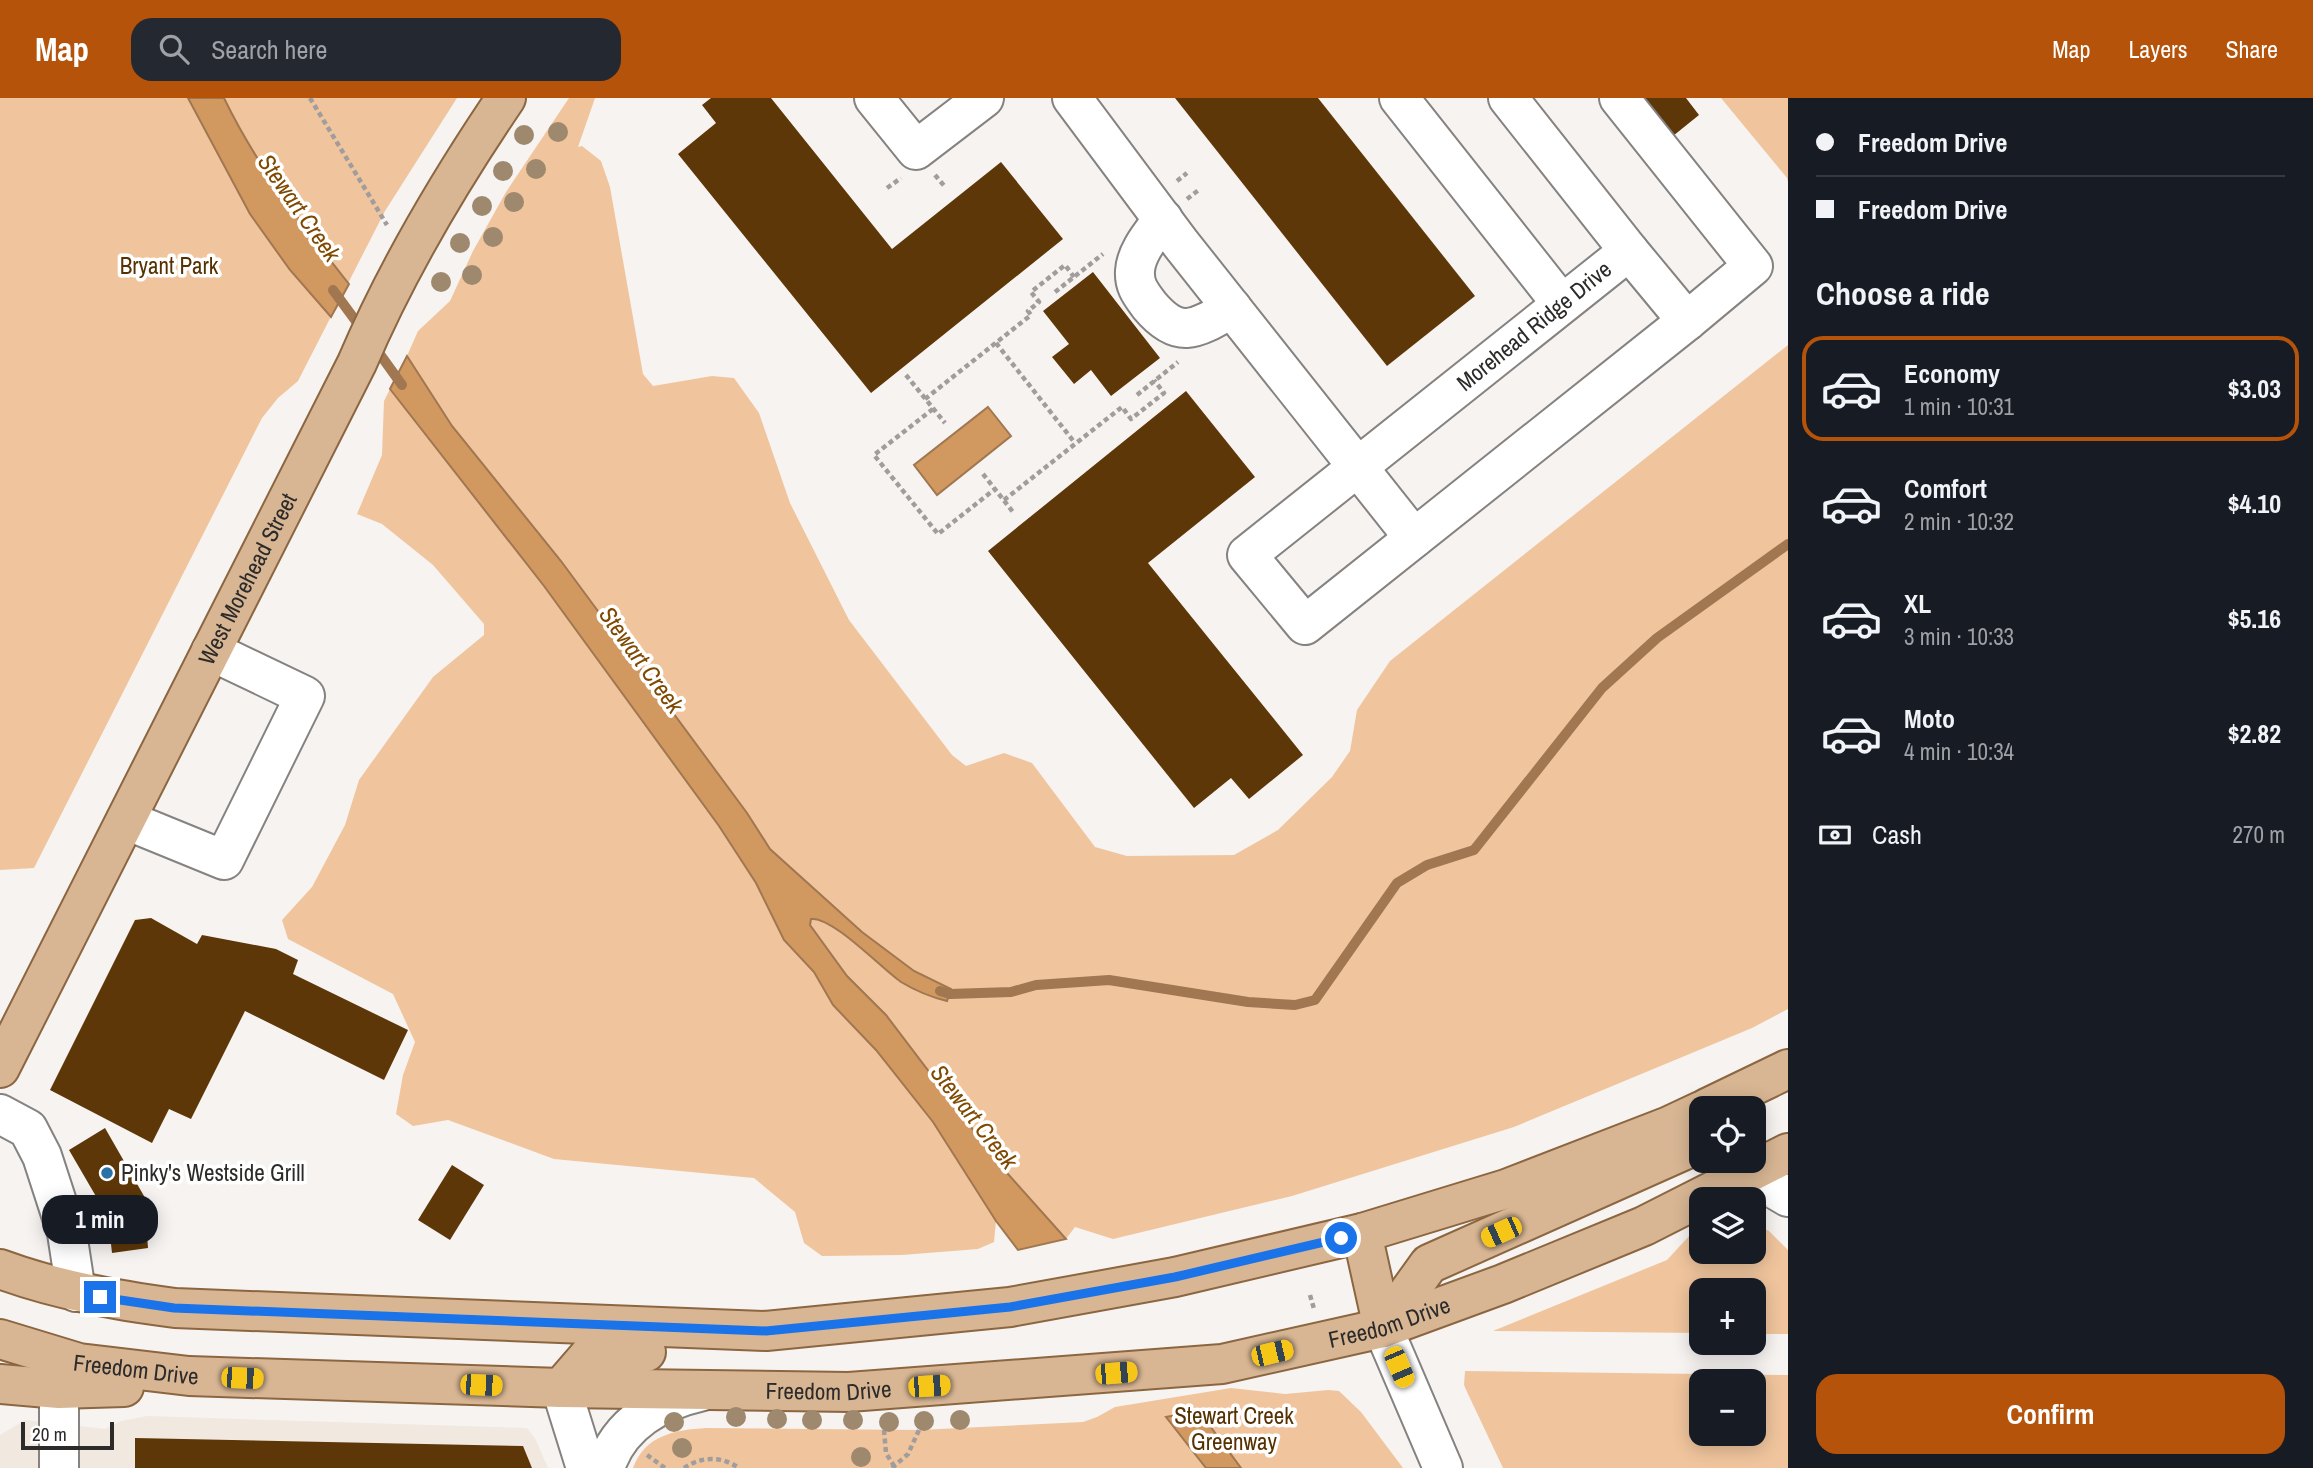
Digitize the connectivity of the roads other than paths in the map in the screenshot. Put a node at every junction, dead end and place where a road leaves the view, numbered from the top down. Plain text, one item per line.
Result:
1 (506, 98) edge
2 (874, 98) edge
3 (984, 98) edge
4 (1072, 98) edge
5 (1399, 98) edge
6 (1508, 98) edge
7 (1619, 98) edge
8 (1163, 219) junction
9 (1629, 251) junction
10 (1562, 303) junction
11 (1232, 309) junction
12 (1687, 321) junction
13 (1357, 467) junction
14 (1414, 538) junction
15 (211, 651) junction
16 (125, 820) junction
17 (0, 1068) edge
18 (1788, 1069) edge
19 (1733, 1096) edge
20 (0, 1114) edge
21 (1689, 1117) edge
22 (1689, 1146) edge
23 (1788, 1153) edge
24 (1727, 1185) junction
25 (1788, 1198) edge
26 (1362, 1233) junction
27 (0, 1269) edge
28 (76, 1292) junction
29 (1382, 1328) junction
30 (766, 1331) junction
31 (0, 1339) edge
32 (189, 1376) junction
33 (0, 1384) edge
34 (561, 1388) junction
35 (59, 1389) junction
36 (710, 1389) junction
37 (59, 1468) edge
38 (586, 1468) edge
39 (605, 1468) edge
40 (1443, 1468) edge

1 - 15 main road, West Morehead Street
2 - 3 street
4 - 8 street
5 - 10 street
6 - 9 street
7 - 12 street
8 - 11 street
8 - 11 street
9 - 10 street, Morehead Ridge Drive
9 - 12 street, Morehead Ridge Drive
10 - 13 street, Morehead Ridge Drive
11 - 13 street
12 - 14 street, Morehead Ridge Drive
13 - 14 street
13 - 14 street, Morehead Ridge Drive
15 - 16 main road, West Morehead Street
15 - 16 street
16 - 17 main road, West Morehead Street
18 - 19 main road
20 - 28 street
21 - 26 main road
22 - 29 main road
23 - 24 main road, Freedom Drive
24 - 25 street
24 - 29 main road, Freedom Drive
26 - 29 main road
26 - 30 main road
27 - 28 main road
28 - 30 main road
29 - 36 main road, Freedom Drive
29 - 40 street
30 - 34 main road
31 - 32 main road, Freedom Drive
32 - 34 main road, Freedom Drive
32 - 35 main road
33 - 35 main road
34 - 36 main road, Freedom Drive
34 - 38 street
35 - 37 street
36 - 39 street

